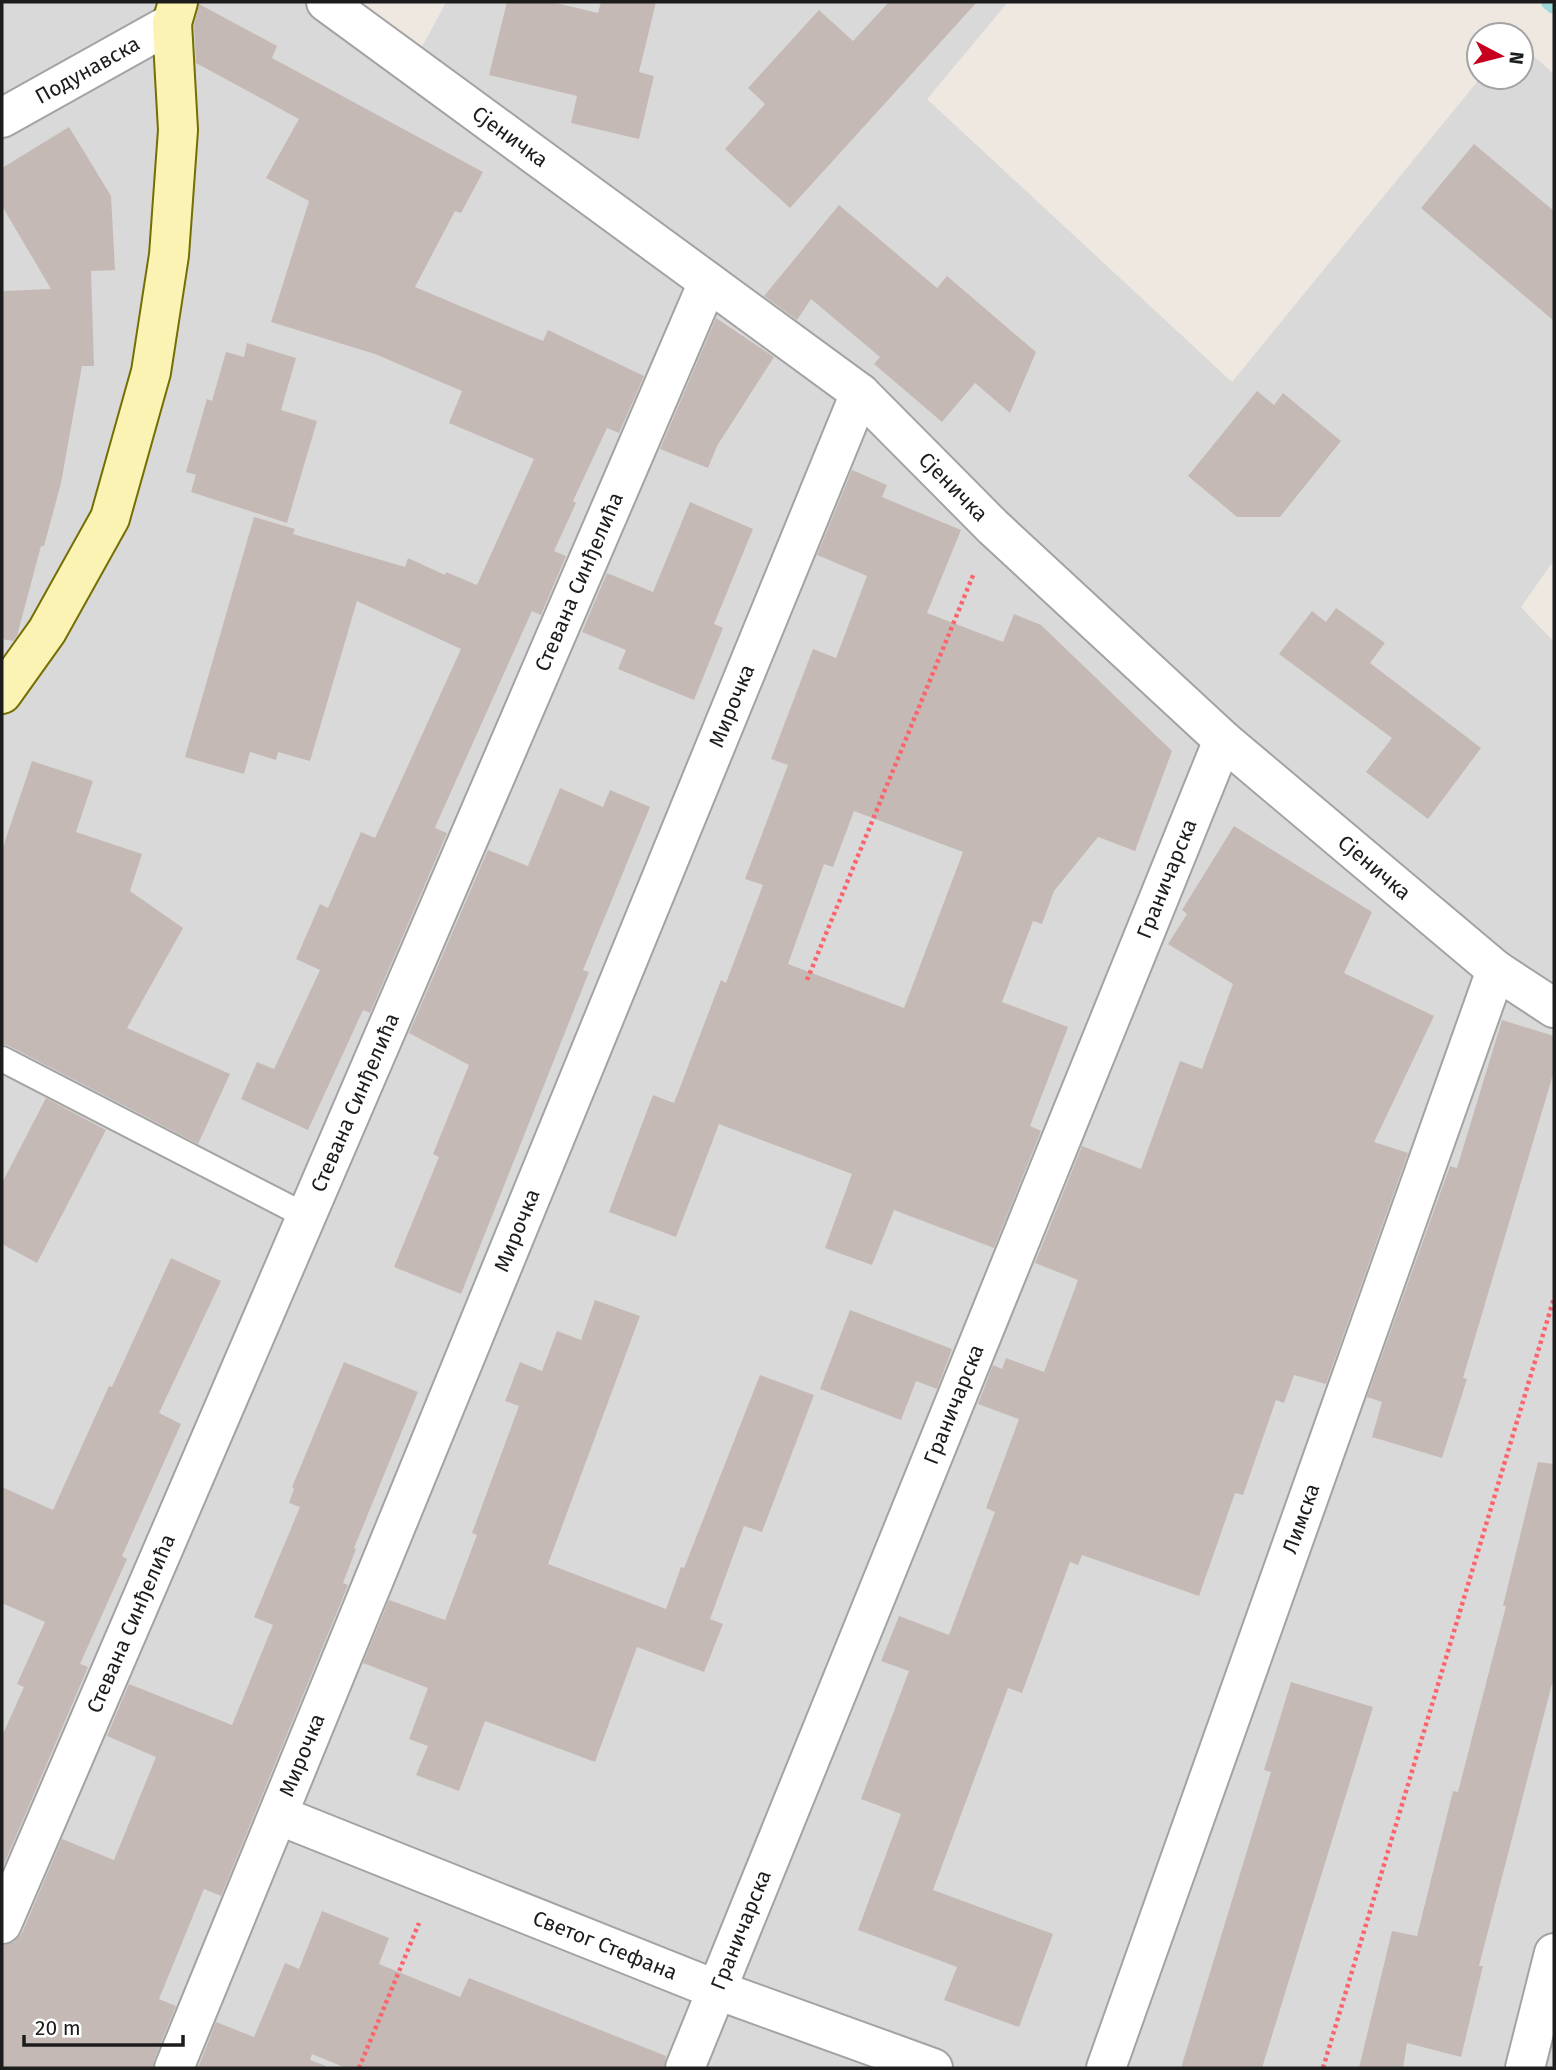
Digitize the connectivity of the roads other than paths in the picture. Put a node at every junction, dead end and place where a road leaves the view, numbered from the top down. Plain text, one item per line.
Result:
1 (326, 2) edge
2 (175, 13) edge
3 (2, 118) edge
4 (708, 282) junction
5 (860, 393) junction
6 (2, 694) edge
7 (1223, 740) junction
8 (1496, 970) junction
9 (1554, 1007) edge
10 (2, 1059) edge
11 (306, 1216) junction
12 (278, 1815) junction
13 (2, 1924) edge
14 (1554, 1953) edge
15 (717, 1990) junction
16 (174, 2068) edge
17 (685, 2068) edge
18 (933, 2068) edge
19 (1106, 2068) edge
20 (1525, 2068) edge

1 - 4 street, Сјеничка
2 - 3 street, Подунавска
2 - 6 street
4 - 5 street, Сјеничка
4 - 11 street, Стевана Синђелића
5 - 7 street, Сјеничка
5 - 12 street, Мирочка
7 - 8 street, Сјеничка
7 - 15 street, Граничарска
8 - 9 street, Сјеничка
8 - 19 street, Лимска
10 - 11 lane
11 - 13 street, Стевана Синђелића
12 - 15 street, Светог Стефана
12 - 16 street, Мирочка
14 - 20 street
15 - 17 street, Граничарска
15 - 18 street, Светог Стефана

